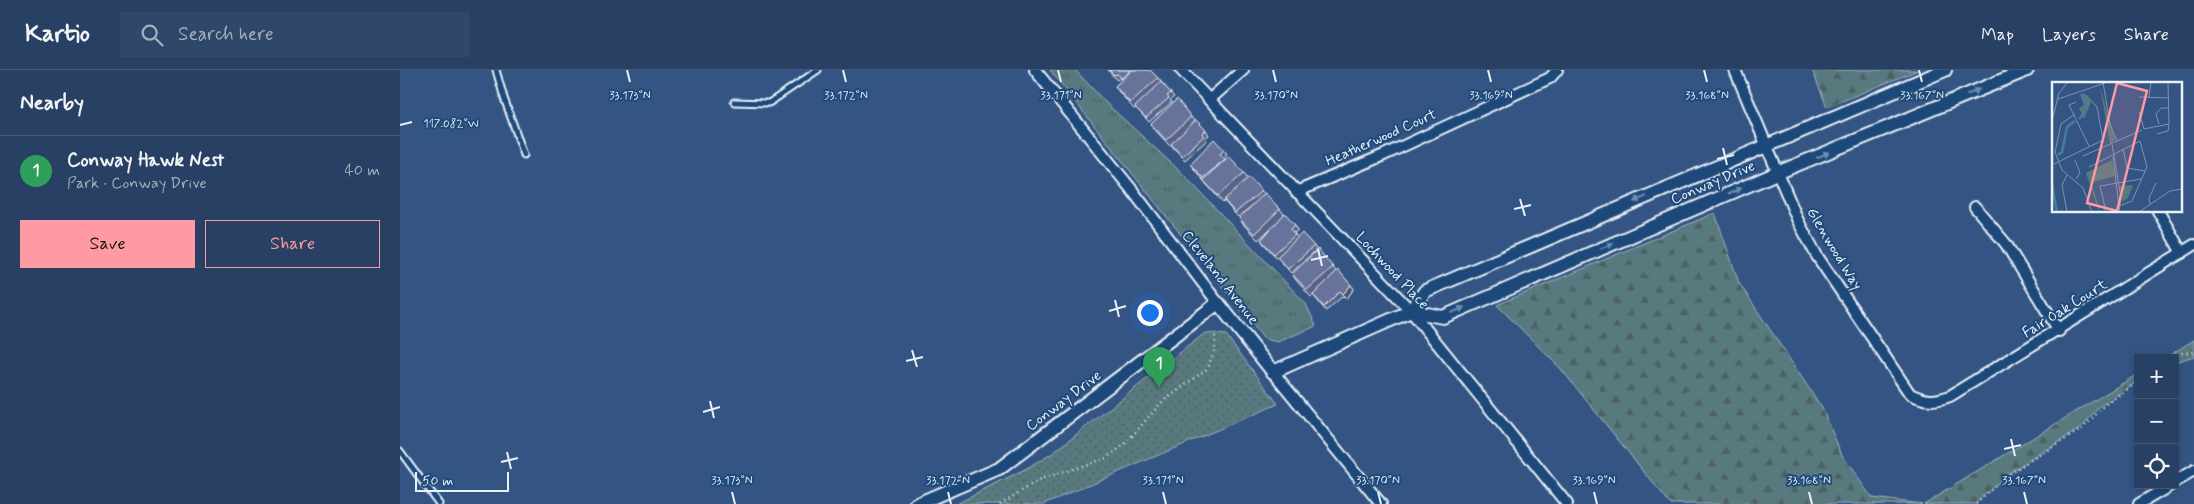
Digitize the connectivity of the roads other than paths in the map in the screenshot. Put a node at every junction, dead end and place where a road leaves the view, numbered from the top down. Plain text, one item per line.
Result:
1 (496, 70) edge
2 (818, 70) edge
3 (1034, 70) edge
4 (1182, 70) edge
5 (1243, 70) edge
6 (1557, 70) edge
7 (1736, 70) edge
8 (1945, 70) edge
9 (2027, 70) edge
10 (1209, 100) junction
11 (734, 102) dead end
12 (1766, 146) junction
13 (524, 155) dead end
14 (1777, 173) junction
15 (1296, 192) junction
16 (1975, 207) dead end
17 (2159, 212) edge
18 (2194, 245) edge
19 (2182, 253) junction
20 (1218, 303) junction
21 (1411, 311) junction
22 (2059, 331) junction
23 (1273, 372) junction
24 (1950, 396) joint
25 (400, 451) edge
26 (2194, 472) edge
27 (2179, 480) edge
28 (2163, 489) edge
29 (439, 504) edge
30 (917, 504) edge
31 (1381, 504) edge
32 (1567, 504) edge
33 (2139, 504) edge

1 - 13 lane
2 - 11 lane
3 - 20 street, Cleveland Avenue
4 - 10 street, Lochwood Place
5 - 10 street
6 - 15 street, Heatherwood Court
7 - 12 street, Glenwood Way
8 - 12 street, Conway Drive
14 -> 9 street, Conway Drive
10 - 15 street, Lochwood Place
12 - 14 street, Glenwood Way
12 -> 21 street, Conway Drive
21 -> 14 street, Conway Drive
14 - 24 street, Glenwood Way
15 - 21 street, Lochwood Place
16 - 22 street
17 - 19 street
18 - 19 street, Fair Oak Court
19 - 22 street, Fair Oak Court
20 - 23 street, Cleveland Avenue
20 - 30 street, Conway Drive
21 - 23 street
21 - 32 street, Lochwood Place
22 - 24 street, Fair Oak Court
23 - 31 street, Cleveland Avenue
25 - 29 lane
26 - 27 street
28 - 33 street

